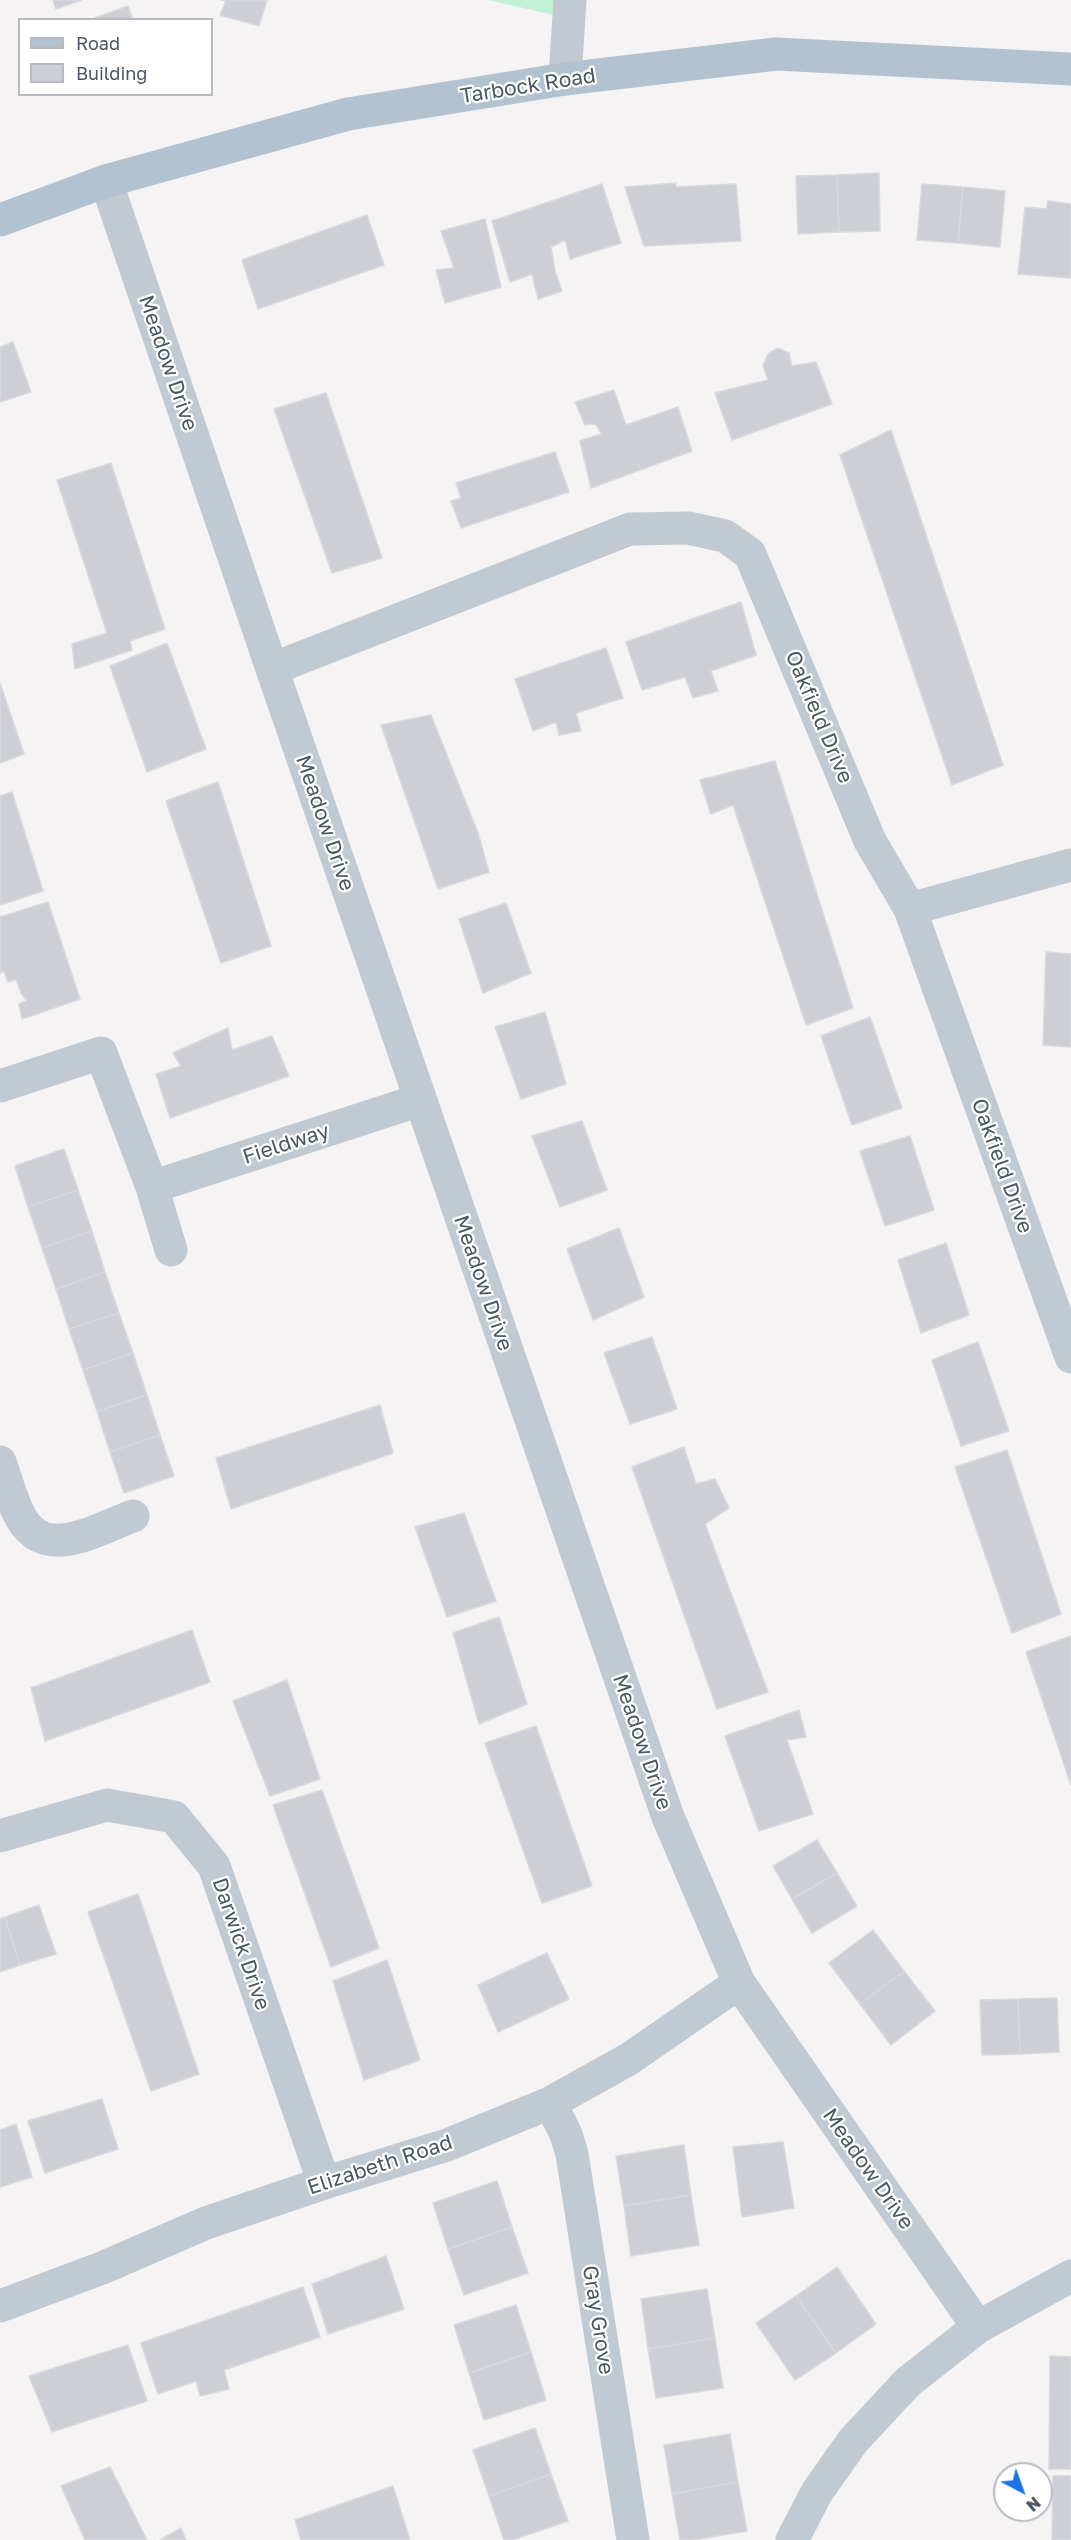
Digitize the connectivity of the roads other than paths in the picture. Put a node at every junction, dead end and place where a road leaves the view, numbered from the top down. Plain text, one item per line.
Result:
1 (570, 0) edge
2 (1071, 69) edge
3 (565, 79) junction
4 (106, 181) junction
5 (0, 220) edge
6 (272, 669) junction
7 (1071, 865) edge
8 (910, 909) junction
9 (0, 1086) edge
10 (420, 1100) junction
11 (152, 1187) junction
12 (171, 1250) dead end
13 (1071, 1357) edge
14 (0, 1462) edge
15 (133, 1516) dead end
16 (0, 1836) edge
17 (739, 1983) junction
18 (550, 2103) junction
19 (324, 2183) junction
20 (1071, 2276) edge
21 (0, 2306) edge
22 (978, 2327) junction
23 (633, 2540) edge
24 (792, 2540) edge

1 - 3 street
2 - 3 main road, Tarbock Road
3 - 4 main road, Tarbock Road
4 - 5 main road, Tarbock Road
4 - 6 street, Meadow Drive
6 - 8 street, Oakfield Drive
6 - 10 street, Meadow Drive
7 - 8 street
8 - 13 street, Oakfield Drive
9 - 11 street
10 - 11 street, Fieldway
10 - 17 street, Meadow Drive
11 - 12 street
14 - 15 street
16 - 19 street, Darwick Drive
17 - 18 street, Elizabeth Road
17 - 22 street, Meadow Drive
18 - 19 street, Elizabeth Road
18 - 23 street, Gray Grove
19 - 21 street, Elizabeth Road
20 - 22 street
22 - 24 street

